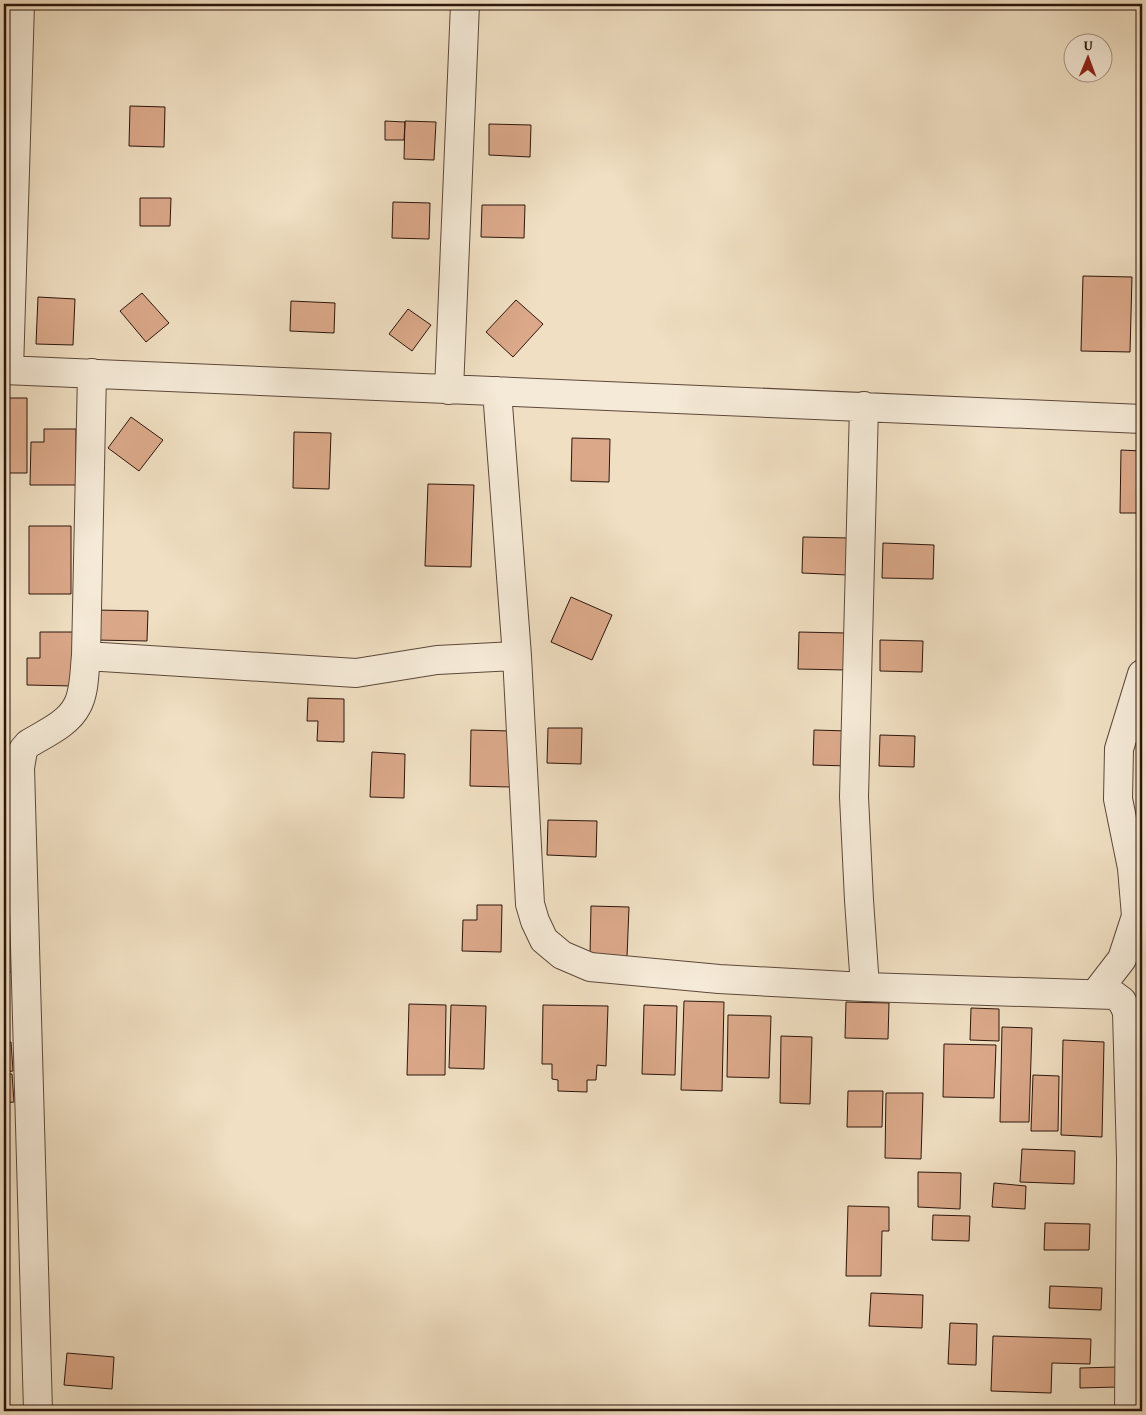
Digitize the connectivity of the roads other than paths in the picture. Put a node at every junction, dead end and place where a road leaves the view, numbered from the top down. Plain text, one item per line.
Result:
1 (20, 4) edge
2 (465, 4) edge
3 (7, 370) edge
4 (92, 373) junction
5 (449, 390) junction
6 (497, 391) junction
7 (864, 406) junction
8 (1142, 419) edge
9 (86, 656) junction
10 (517, 656) junction
11 (1142, 674) edge
12 (16, 743) edge
13 (1132, 951) edge
14 (865, 987) junction
15 (1095, 994) junction
16 (1136, 1157) edge
17 (38, 1411) edge
18 (1129, 1411) edge

1 - 3 street
2 - 5 street
3 - 4 street
4 - 5 street
4 - 9 street
5 - 6 street
6 - 7 street
6 - 10 street
7 - 8 street
7 - 14 street
9 - 10 street
9 - 12 street
10 - 14 street
11 - 13 street
12 - 17 street
13 - 15 street
14 - 15 street
15 - 16 street
16 - 18 street

